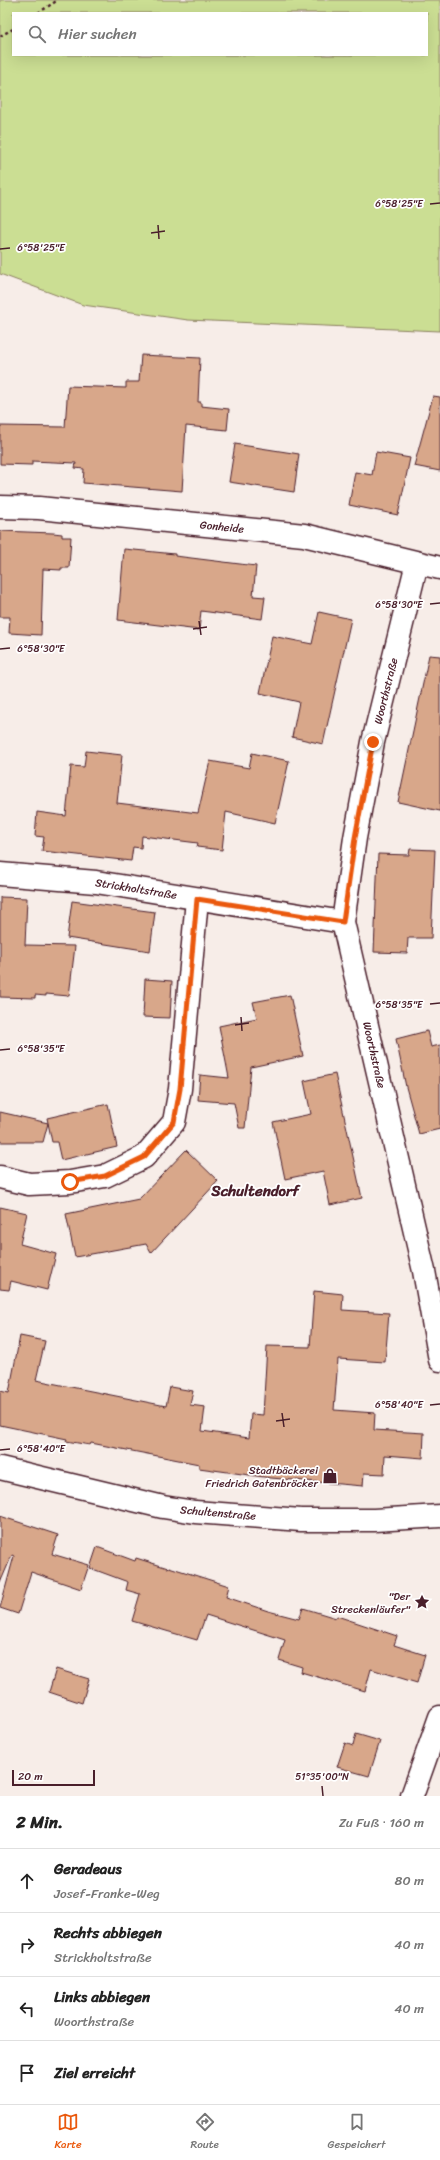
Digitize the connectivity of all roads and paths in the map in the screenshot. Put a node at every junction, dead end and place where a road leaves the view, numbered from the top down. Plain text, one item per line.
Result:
1 (58, 0) edge
2 (40, 12) edge
3 (12, 30) edge
4 (0, 36) edge
5 (0, 507) edge
6 (417, 563) junction
7 (440, 568) edge
8 (0, 874) edge
9 (197, 899) junction
10 (343, 922) junction
11 (0, 1177) edge
12 (440, 1360) edge
13 (0, 1468) edge
14 (440, 1516) edge
15 (440, 1717) edge
16 (412, 1796) edge

1 - 2 path
3 - 4 path
5 - 6 street, Gonheide
6 - 7 street, Gonheide
6 - 10 street, Woorthstraße
8 - 9 street, Strickholtstraße
9 - 10 street, Strickholtstraße
9 - 11 street
10 - 12 street, Woorthstraße
13 - 14 street, Schultenstraße
15 - 16 street

